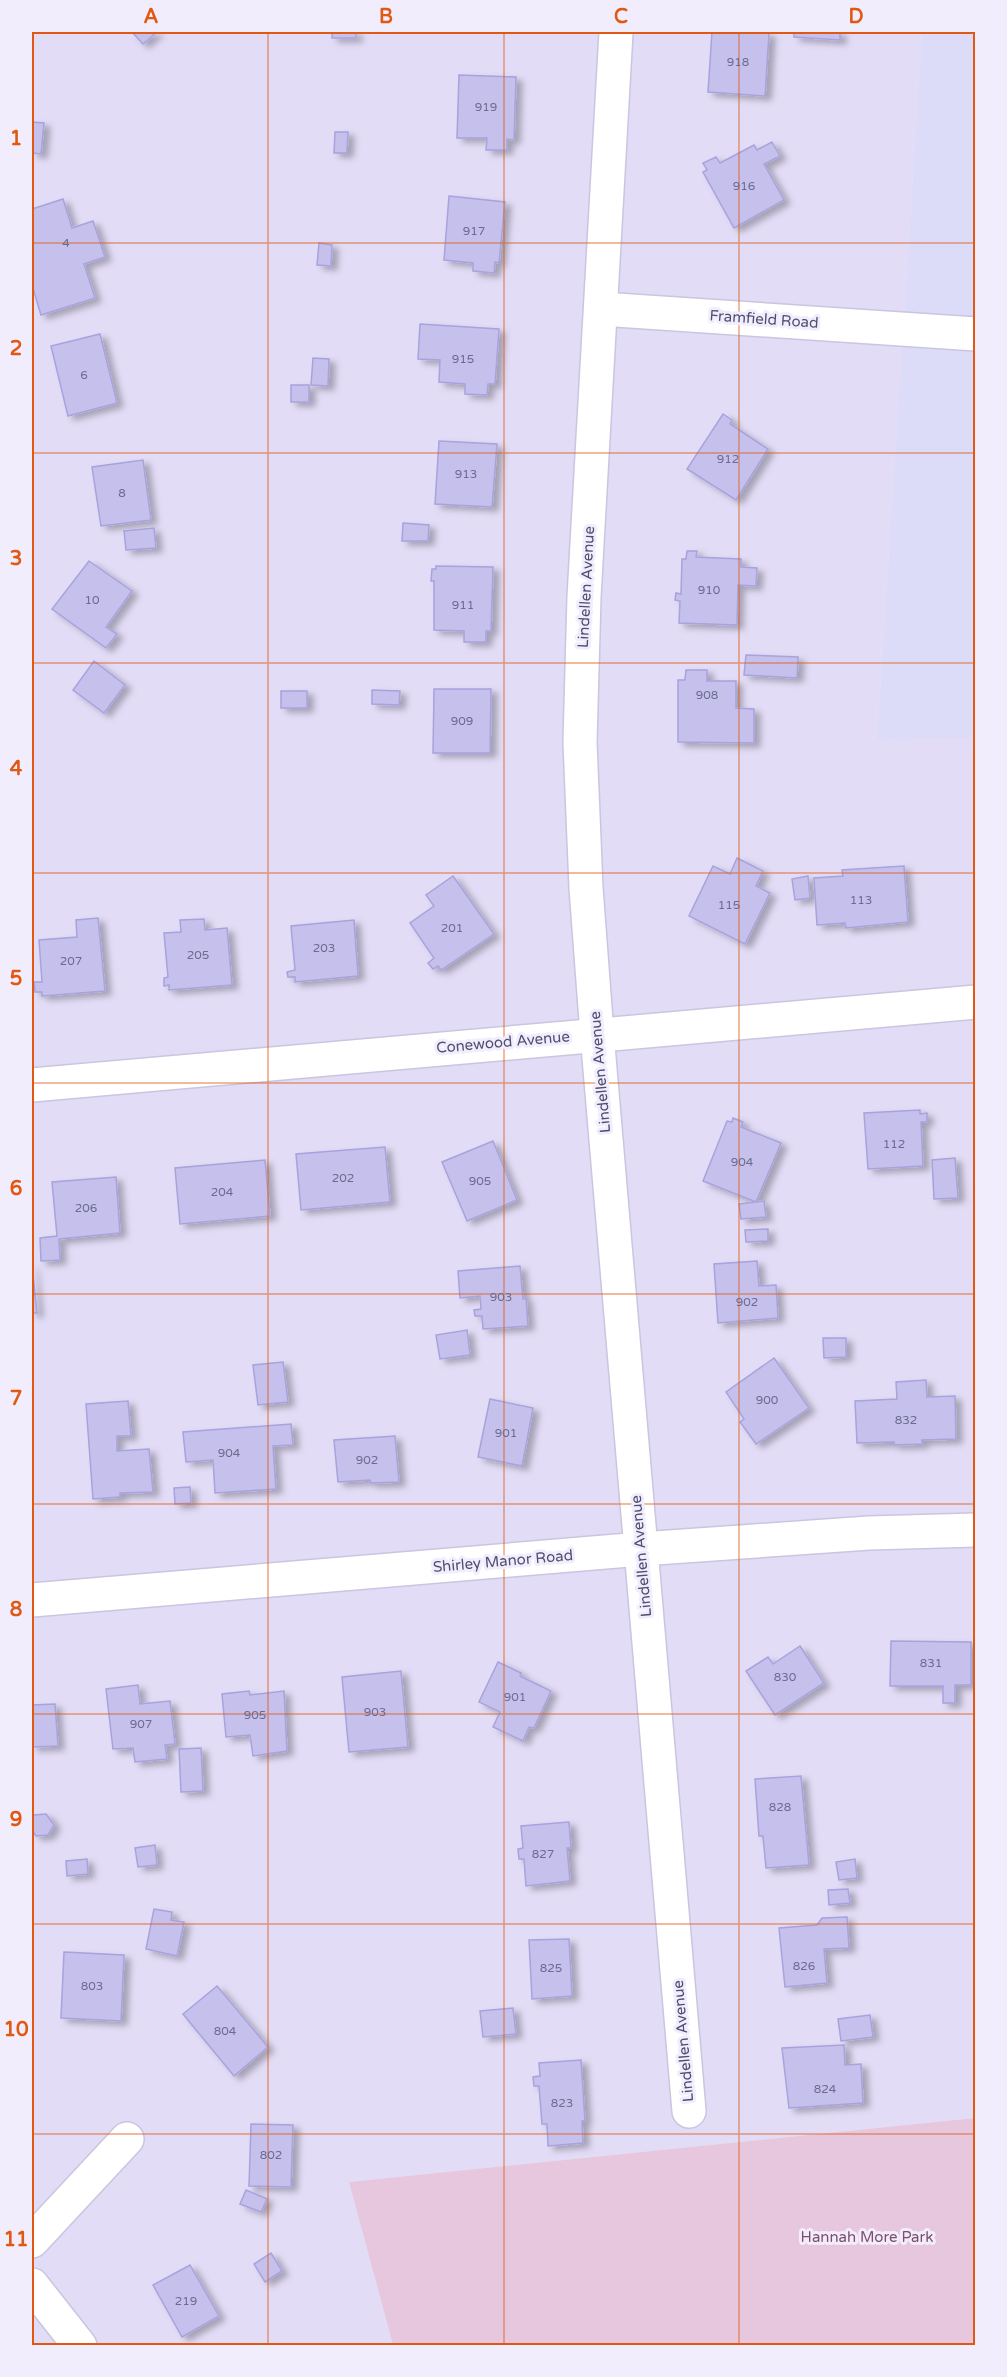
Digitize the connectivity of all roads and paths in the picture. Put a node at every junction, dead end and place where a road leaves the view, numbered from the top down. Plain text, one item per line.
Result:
1 (616, 32) edge
2 (601, 309) junction
3 (975, 333) edge
4 (975, 1002) edge
5 (597, 1034) junction
6 (32, 1084) edge
7 (975, 1530) edge
8 (641, 1549) junction
9 (32, 1599) edge
10 (689, 2110) dead end
11 (127, 2139) dead end
12 (32, 2241) edge
13 (32, 2285) edge
14 (80, 2346) edge

1 - 2 street, Lindellen Avenue
2 - 3 street, Framfield Road
2 - 5 street, Lindellen Avenue
4 - 5 street, Conewood Avenue
5 - 6 street, Conewood Avenue
5 - 8 street, Lindellen Avenue
7 - 8 street, Shirley Manor Road
8 - 9 street, Shirley Manor Road
8 - 10 street, Lindellen Avenue
11 - 12 street
13 - 14 street

